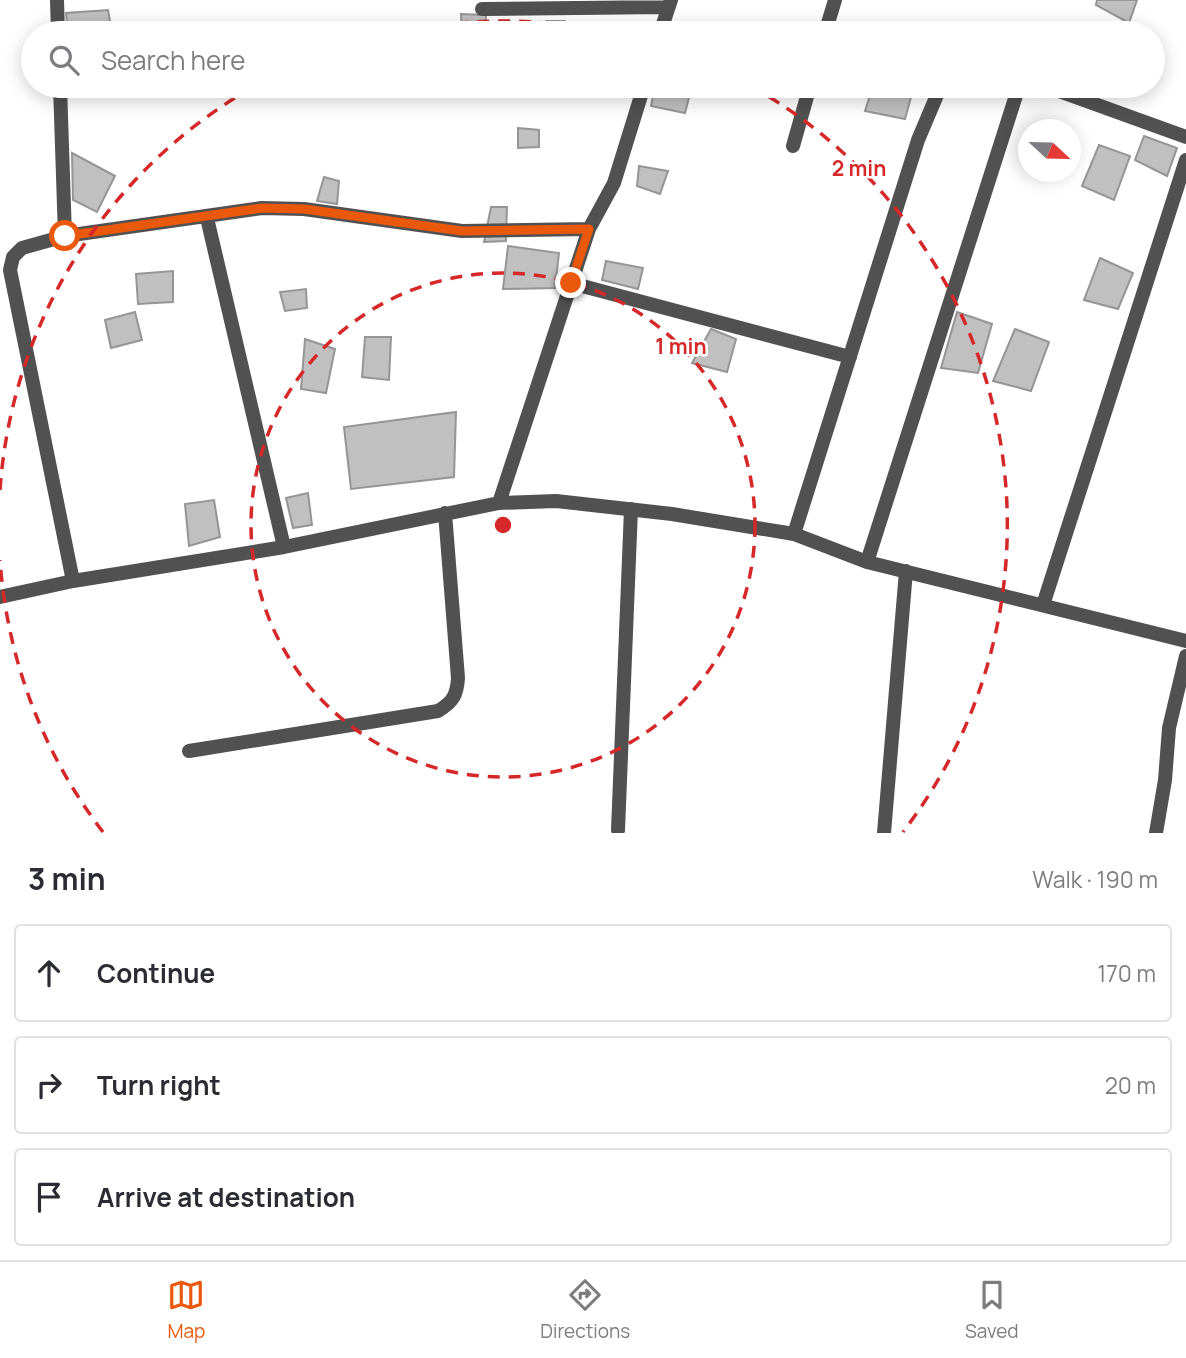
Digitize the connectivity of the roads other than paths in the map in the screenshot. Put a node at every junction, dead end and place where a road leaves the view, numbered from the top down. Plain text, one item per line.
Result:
1 (57, 0) edge
2 (835, 0) edge
3 (670, 3) edge
4 (482, 9) dead end
5 (58, 21) edge
6 (664, 21) edge
7 (829, 21) edge
8 (60, 98) edge
9 (640, 98) edge
10 (807, 98) edge
11 (936, 98) edge
12 (1015, 98) edge
13 (1078, 98) edge
14 (1186, 137) edge
15 (793, 146) dead end
16 (1186, 160) edge
17 (207, 218) junction
18 (589, 229) junction
19 (65, 236) junction
20 (571, 283) junction
21 (850, 357) junction
22 (499, 503) junction
23 (631, 509) junction
24 (444, 513) junction
25 (794, 534) junction
26 (284, 547) junction
27 (867, 562) junction
28 (906, 571) junction
29 (73, 580) junction
30 (0, 597) edge
31 (1043, 605) junction
32 (1186, 641) edge
33 (1186, 656) edge
34 (188, 751) dead end
35 (618, 831) dead end
36 (884, 833) edge
37 (1156, 833) edge

1 - 5 street
2 - 7 street
3 - 4 street
3 - 6 street
8 - 19 street
9 - 18 street
10 - 15 street
11 - 21 street
12 - 27 street
13 - 14 street
16 - 31 street
17 - 18 street
17 - 19 street
17 - 26 street
18 - 20 street
19 - 29 street
20 - 21 street
20 - 22 street
21 - 25 street
22 - 23 street
22 - 24 street
23 - 25 street
23 - 35 street
24 - 26 street
24 - 34 street
25 - 27 street
26 - 29 street
27 - 28 street
28 - 31 street
28 - 36 street
29 - 30 street
31 - 32 street
33 - 37 street

